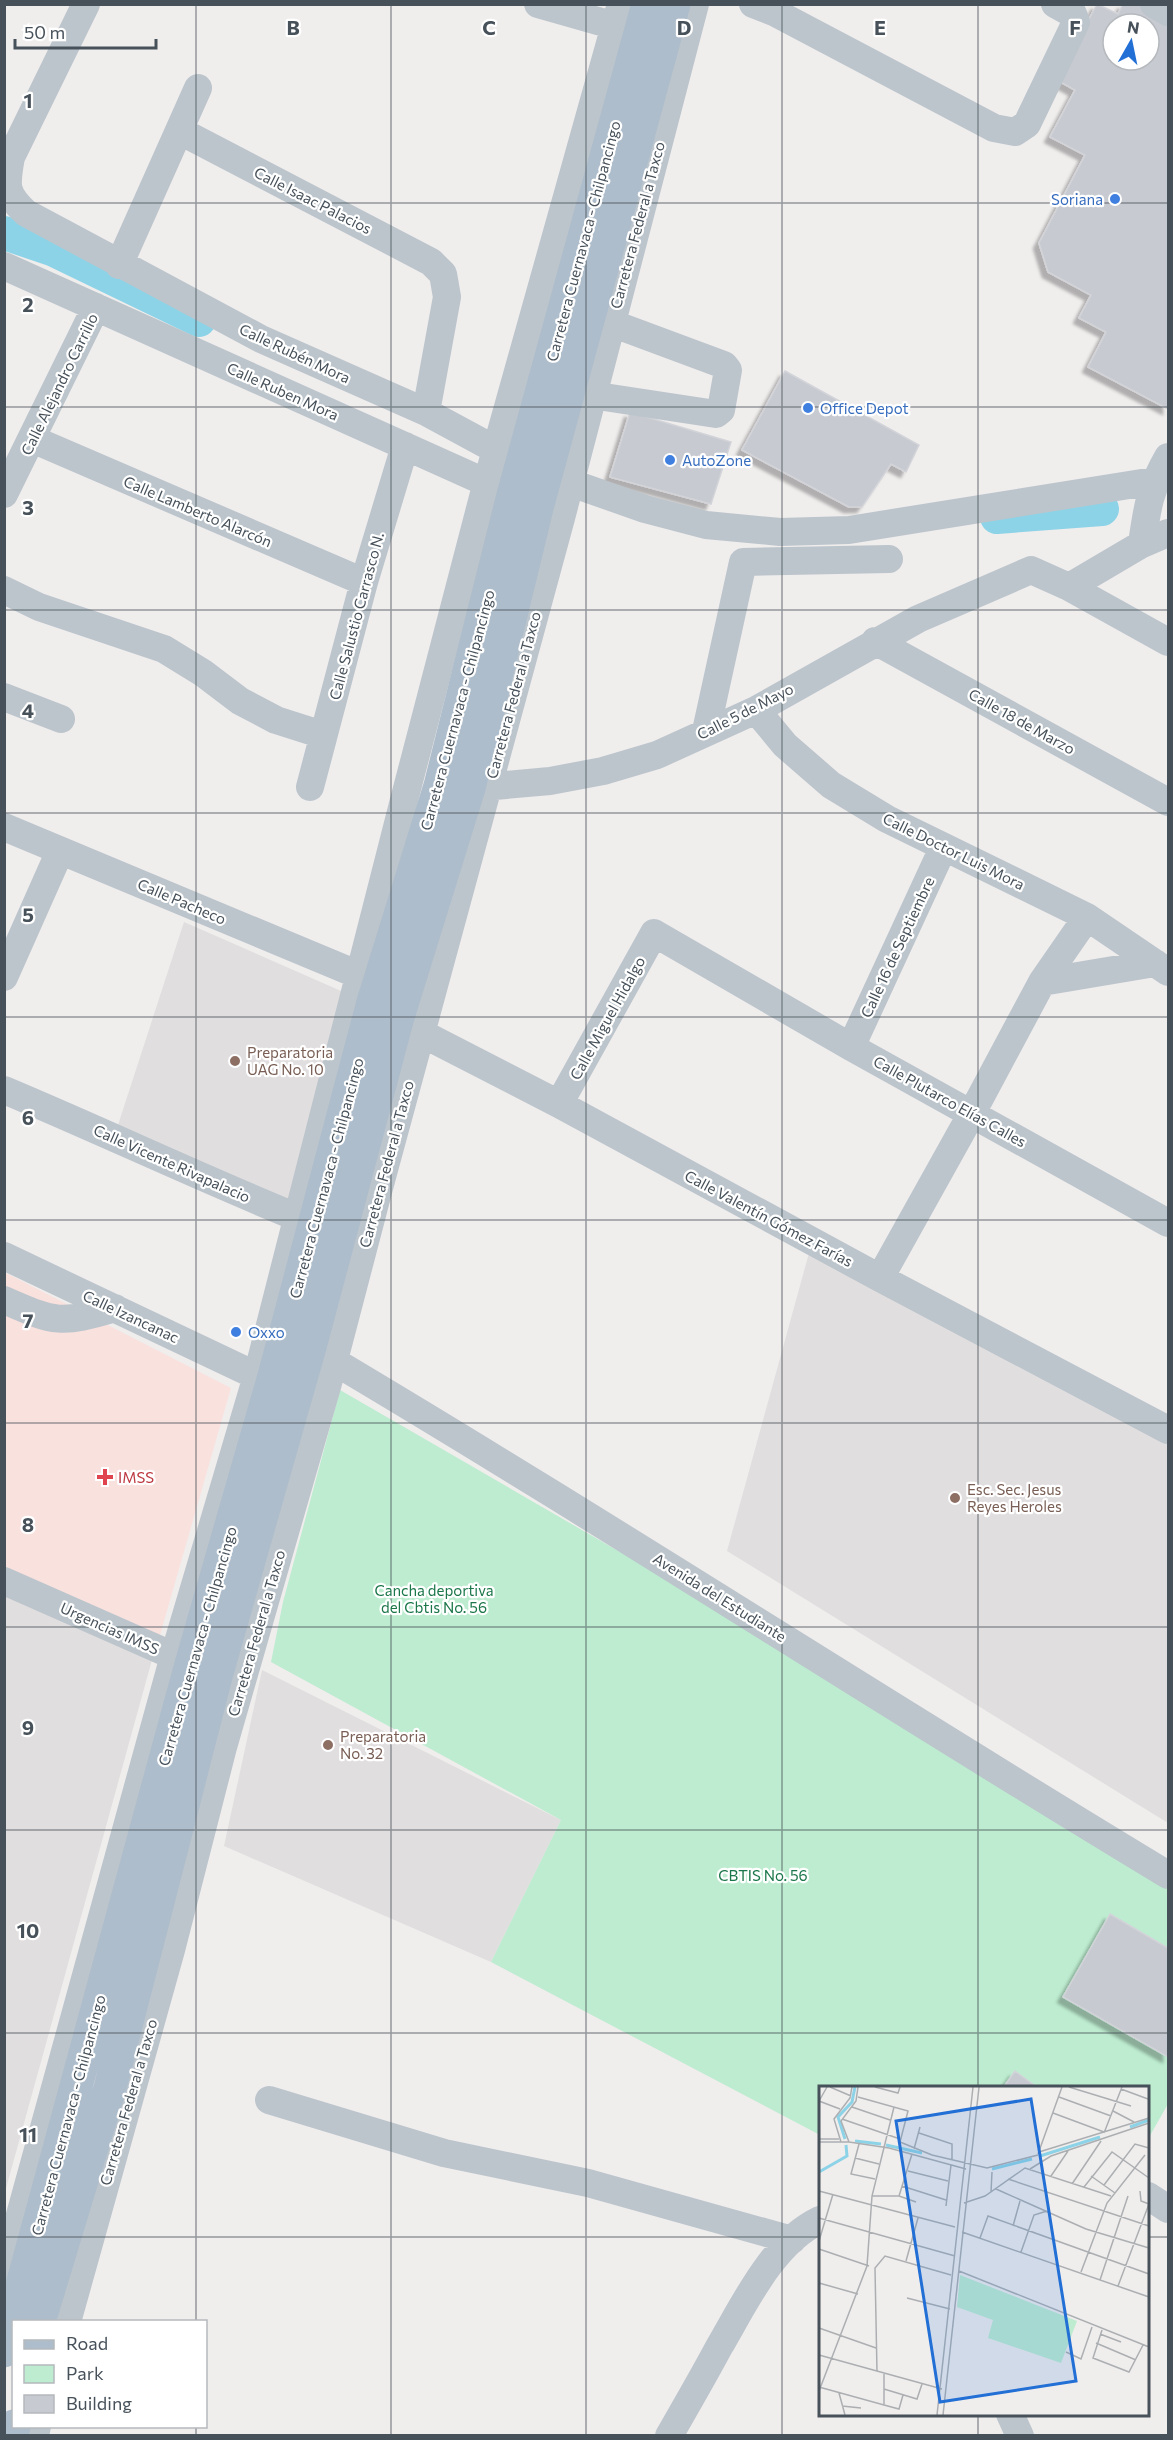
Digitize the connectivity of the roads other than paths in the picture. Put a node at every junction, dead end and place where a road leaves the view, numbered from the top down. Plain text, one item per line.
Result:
1 (86, 4) edge
2 (538, 4) edge
3 (674, 4) edge
4 (694, 4) edge
5 (1154, 4) edge
6 (770, 8) edge
7 (1072, 8) edge
8 (1168, 12) edge
9 (637, 21) edge
10 (198, 88) dead end
11 (180, 131) junction
12 (8, 155) edge
13 (119, 265) junction
14 (4, 266) edge
15 (96, 307) junction
16 (611, 323) junction
17 (591, 395) junction
18 (426, 412) junction
19 (32, 439) junction
20 (405, 446) junction
21 (533, 468) junction
22 (1161, 469) edge
23 (4, 494) edge
24 (524, 501) junction
25 (1168, 533) edge
26 (1142, 544) junction
27 (889, 559) dead end
28 (364, 582) junction
29 (1069, 587) junction
30 (4, 590) edge
31 (875, 641) junction
32 (1168, 642) edge
33 (4, 697) edge
34 (756, 710) junction
35 (61, 718) dead end
36 (706, 731) junction
37 (323, 735) junction
38 (466, 787) junction
39 (310, 788) dead end
40 (1168, 802) edge
41 (4, 827) edge
42 (943, 848) junction
43 (60, 851) junction
44 (1087, 917) junction
45 (654, 933) joint
46 (1162, 967) edge
47 (4, 977) edge
48 (1042, 982) junction
49 (388, 1007) junction
50 (851, 1047) junction
51 (4, 1090) edge
52 (559, 1104) junction
53 (972, 1113) junction
54 (1168, 1223) edge
55 (317, 1227) junction
56 (4, 1256) edge
57 (880, 1278) junction
58 (4, 1300) edge
59 (115, 1308) junction
60 (300, 1340) junction
61 (258, 1376) junction
62 (1168, 1430) edge
63 (245, 1447) junction
64 (281, 1499) junction
65 (4, 1581) edge
66 (194, 1664) junction
67 (1168, 1875) edge
68 (92, 2030) junction
69 (134, 2037) junction
70 (269, 2100) dead end
71 (1149, 2197) edge
72 (1168, 2209) edge
73 (819, 2221) edge
74 (792, 2240) junction
75 (4, 2273) edge
76 (17, 2320) edge
77 (18, 2320) edge
78 (67, 2320) edge
79 (1010, 2416) edge
80 (669, 2436) edge
81 (1020, 2436) edge

1 - 12 street
2 - 9 street
3 - 9 main road, Carretera Cuernavaca - Chilpancingo
4 - 16 street, Carretera Federal a Taxco
5 - 8 street
6 - 7 street
9 - 21 main road, Carretera Cuernavaca - Chilpancingo
9 - 21 street, Carretera Federal a Taxco
10 - 11 street
11 - 13 street
11 - 18 street, Calle Isaac Palacios
12 - 13 street, Calle Rubén Mora
13 - 18 street, Calle Rubén Mora
14 - 15 street, Calle Ruben Mora
15 - 19 street, Calle Alejandro Carrillo
15 - 20 street, Calle Ruben Mora
16 - 17 street, Carretera Federal a Taxco
16 - 17 street
17 - 21 street, Carretera Federal a Taxco
18 - 21 street, Calle Rubén Mora
19 - 23 street, Calle Alejandro Carrillo
19 - 28 street, Calle Lamberto Alarcón
20 - 24 street, Calle Ruben Mora
20 - 28 street, Calle Salustio Carrasco N.
21 - 22 street, Calle Rubén Mora
21 - 24 main road, Carretera Cuernavaca - Chilpancingo
21 - 24 street, Carretera Federal a Taxco
22 - 26 street
24 - 38 main road, Carretera Cuernavaca - Chilpancingo
24 - 49 street, Carretera Federal a Taxco
25 - 26 street
26 - 29 street
27 - 36 street
28 - 37 street, Calle Salustio Carrasco N.
29 - 31 street, Calle 5 de Mayo
29 - 32 street
30 - 37 street
31 - 34 street, Calle 5 de Mayo
31 - 40 street, Calle 18 de Marzo
33 - 35 street
34 - 36 street, Calle 5 de Mayo
34 - 42 street, Calle Doctor Luis Mora
36 - 38 street, Calle 5 de Mayo
37 - 39 street, Calle Salustio Carrasco N.
38 - 49 main road, Carretera Cuernavaca - Chilpancingo
38 - 49 street, Carretera Federal a Taxco
41 - 43 street, Calle Pacheco
42 - 44 street, Calle Doctor Luis Mora
42 - 50 street, Calle 16 de Septiembre
43 - 47 street
43 - 49 street, Calle Pacheco
44 - 46 street, Calle Doctor Luis Mora
44 - 48 street
45 - 50 street, Calle Plutarco Elías Calles
45 - 52 street, Calle Miguel Hidalgo
46 - 48 street
48 - 53 street
49 - 52 street, Calle Valentín Gómez Farías
49 - 55 main road, Carretera Cuernavaca - Chilpancingo
49 - 60 street, Carretera Federal a Taxco
50 - 53 street, Calle Plutarco Elías Calles
51 - 55 street, Calle Vicente Rivapalacio
52 - 57 street, Calle Valentín Gómez Farías
53 - 54 street, Calle Plutarco Elías Calles
53 - 57 street
55 - 60 main road, Carretera Cuernavaca - Chilpancingo
56 - 59 street, Calle Izancanac
57 - 62 street, Calle Valentín Gómez Farías
58 - 59 street
59 - 61 street, Calle Izancanac
60 - 61 street, Carretera Federal a Taxco
60 - 63 main road, Carretera Cuernavaca - Chilpancingo
60 - 64 main road, Carretera Cuernavaca - Chilpancingo
60 - 67 street, Avenida del Estudiante
61 - 63 street, Carretera Federal a Taxco
63 - 66 main road, Carretera Cuernavaca - Chilpancingo
64 - 66 main road, Carretera Cuernavaca - Chilpancingo
64 - 69 street, Carretera Federal a Taxco
65 - 66 street, Urgencias IMSS
66 - 68 main road, Carretera Cuernavaca - Chilpancingo
66 - 69 main road, Carretera Cuernavaca - Chilpancingo
66 - 75 street
68 - 69 street
68 - 76 main road, Carretera Cuernavaca - Chilpancingo
69 - 77 main road, Carretera Cuernavaca - Chilpancingo
69 - 78 street, Carretera Federal a Taxco
70 - 74 street
71 - 72 street
73 - 74 street
74 - 80 street
79 - 81 street

